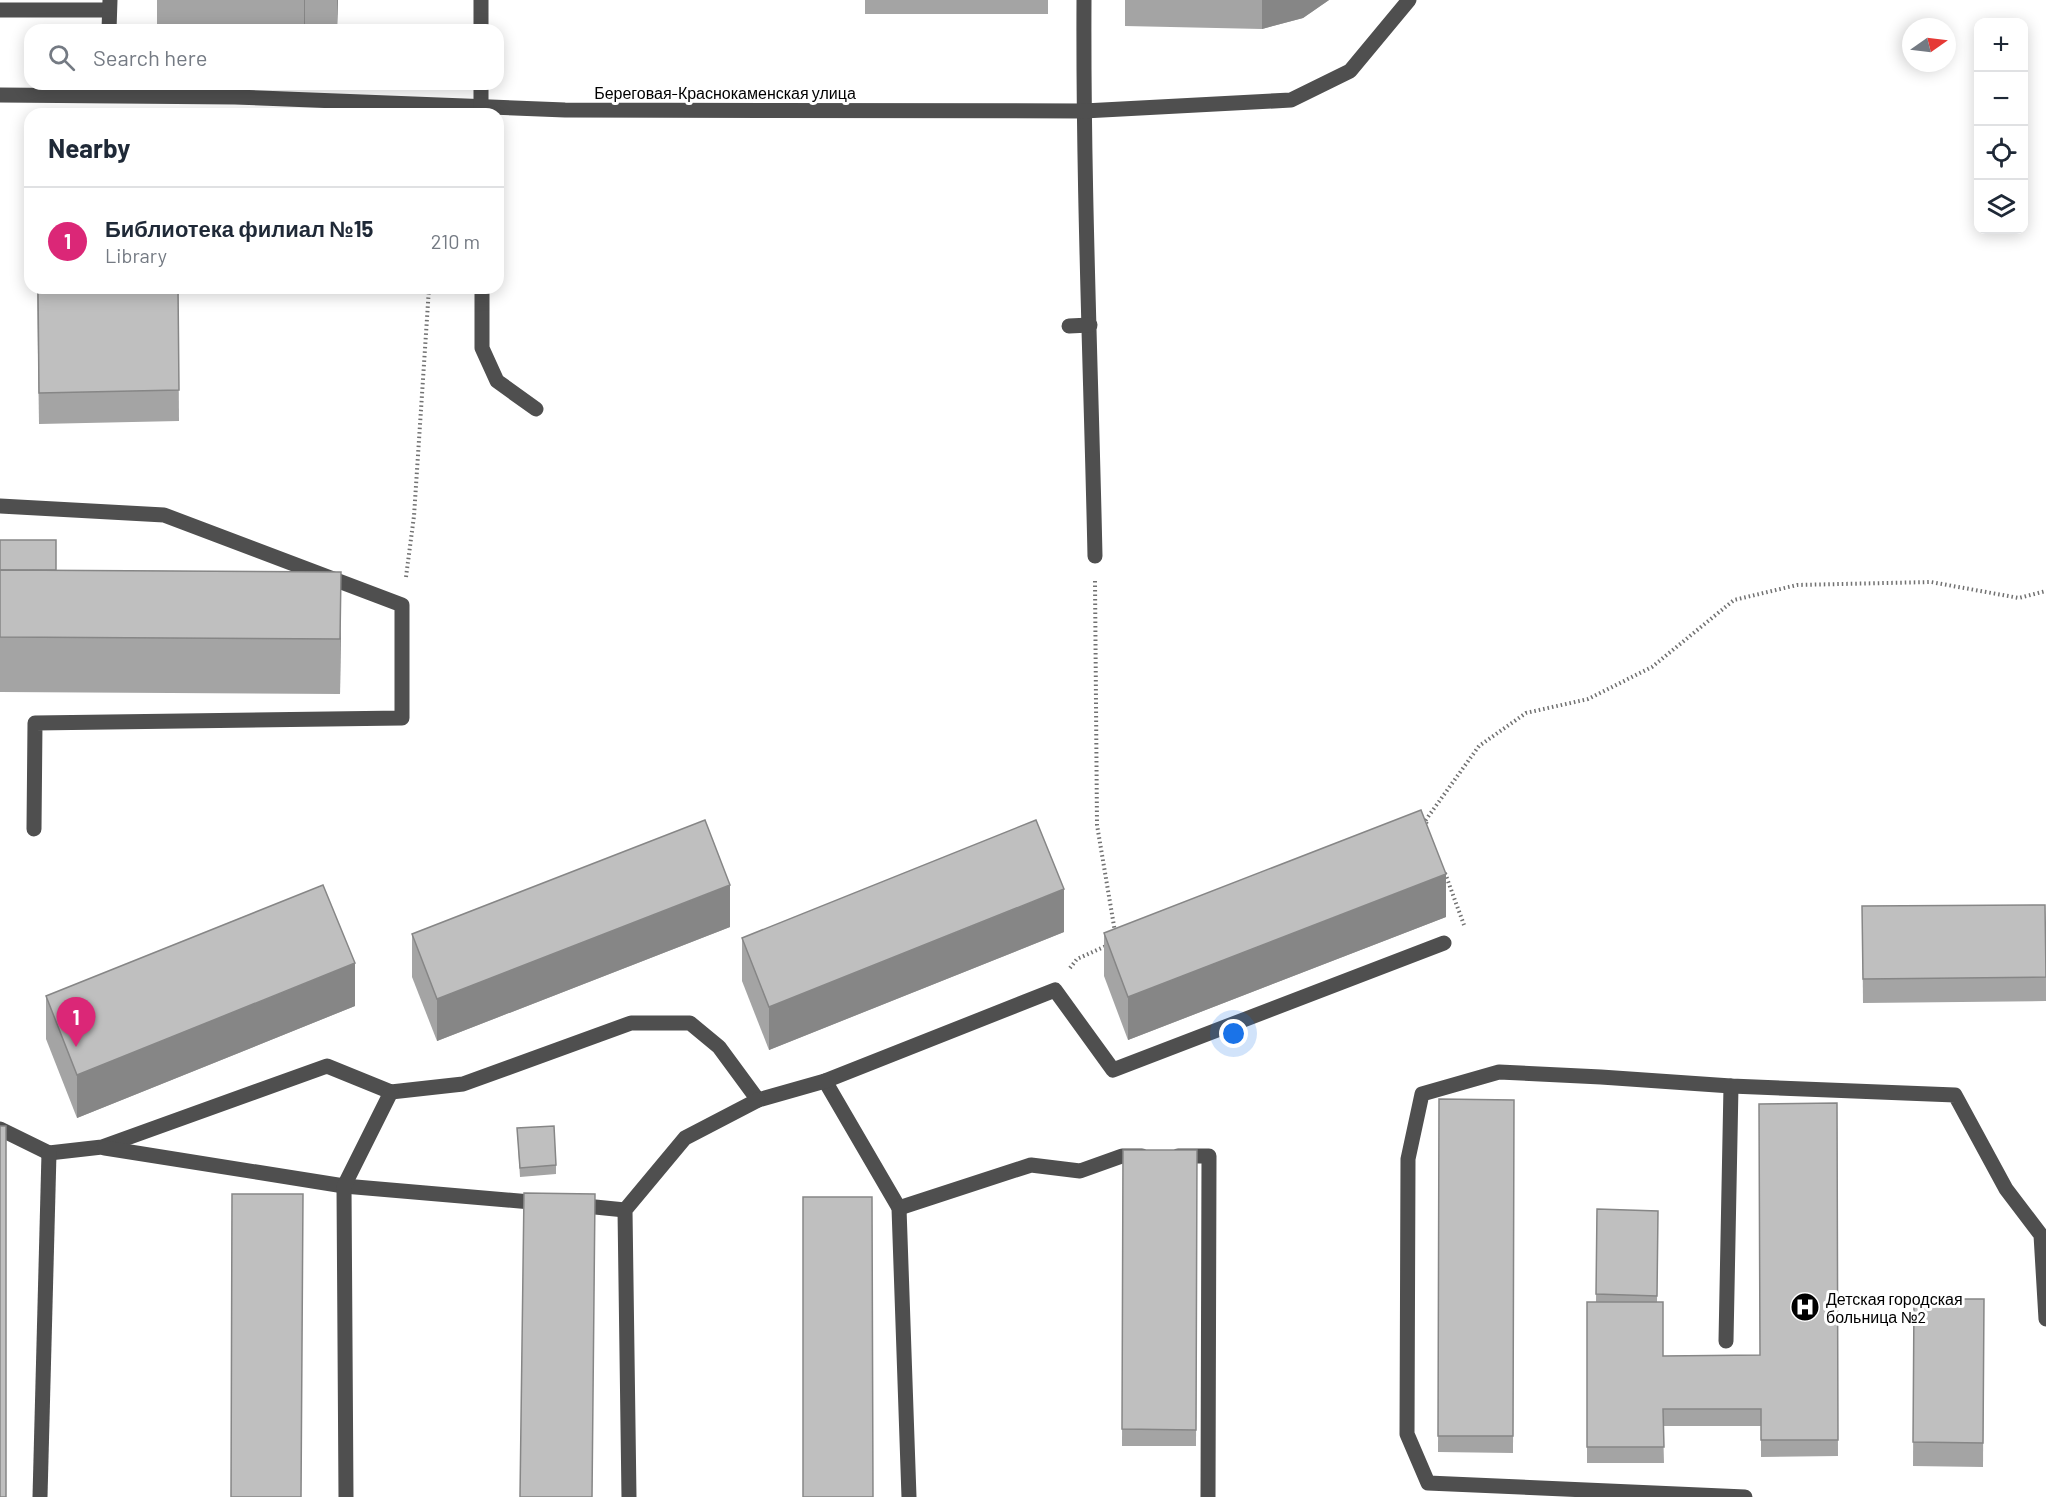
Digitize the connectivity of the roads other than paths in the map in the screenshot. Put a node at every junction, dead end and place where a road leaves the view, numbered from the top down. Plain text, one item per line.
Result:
1 (481, 0) edge
2 (1084, 0) edge
3 (1409, 0) edge
4 (110, 5) edge
5 (0, 9) edge
6 (109, 24) edge
7 (481, 24) edge
8 (108, 90) edge
9 (481, 90) edge
10 (0, 95) edge
11 (442, 108) edge
12 (481, 108) edge
13 (504, 110) edge
14 (1084, 111) junction
15 (482, 294) edge
16 (1090, 325) junction
17 (1069, 326) dead end
18 (536, 409) dead end
19 (0, 506) edge
20 (1095, 556) road end
21 (34, 829) dead end
22 (1444, 943) road end
23 (825, 1081) junction
24 (1731, 1086) junction
25 (391, 1092) junction
26 (758, 1100) junction
27 (0, 1130) edge
28 (102, 1147) junction
29 (49, 1153) junction
30 (344, 1186) junction
31 (899, 1208) junction
32 (625, 1210) junction
33 (2046, 1319) edge
34 (1726, 1341) dead end
35 (40, 1497) edge
36 (346, 1497) edge
37 (629, 1497) edge
38 (909, 1497) edge
39 (1208, 1497) edge
40 (1745, 1497) edge

1 - 7 street
2 - 14 street
3 - 14 street, Береговая-Краснокаменская улица
4 - 5 street
4 - 6 street
8 - 10 street, Береговая-Краснокаменская улица
8 - 11 street, Береговая-Краснокаменская улица
9 - 12 street
13 - 14 street, Береговая-Краснокаменская улица
14 - 16 street
15 - 18 street
16 - 17 street
16 - 20 street
19 - 21 street
22 - 23 street
23 - 26 street
23 - 31 street
24 - 33 street
24 - 34 street
24 - 40 street
25 - 26 street
25 - 28 street
25 - 30 street
26 - 32 street
27 - 29 street
28 - 29 street
28 - 30 street
29 - 35 street
30 - 32 street
30 - 36 street
31 - 38 street
31 - 39 street
32 - 37 street

